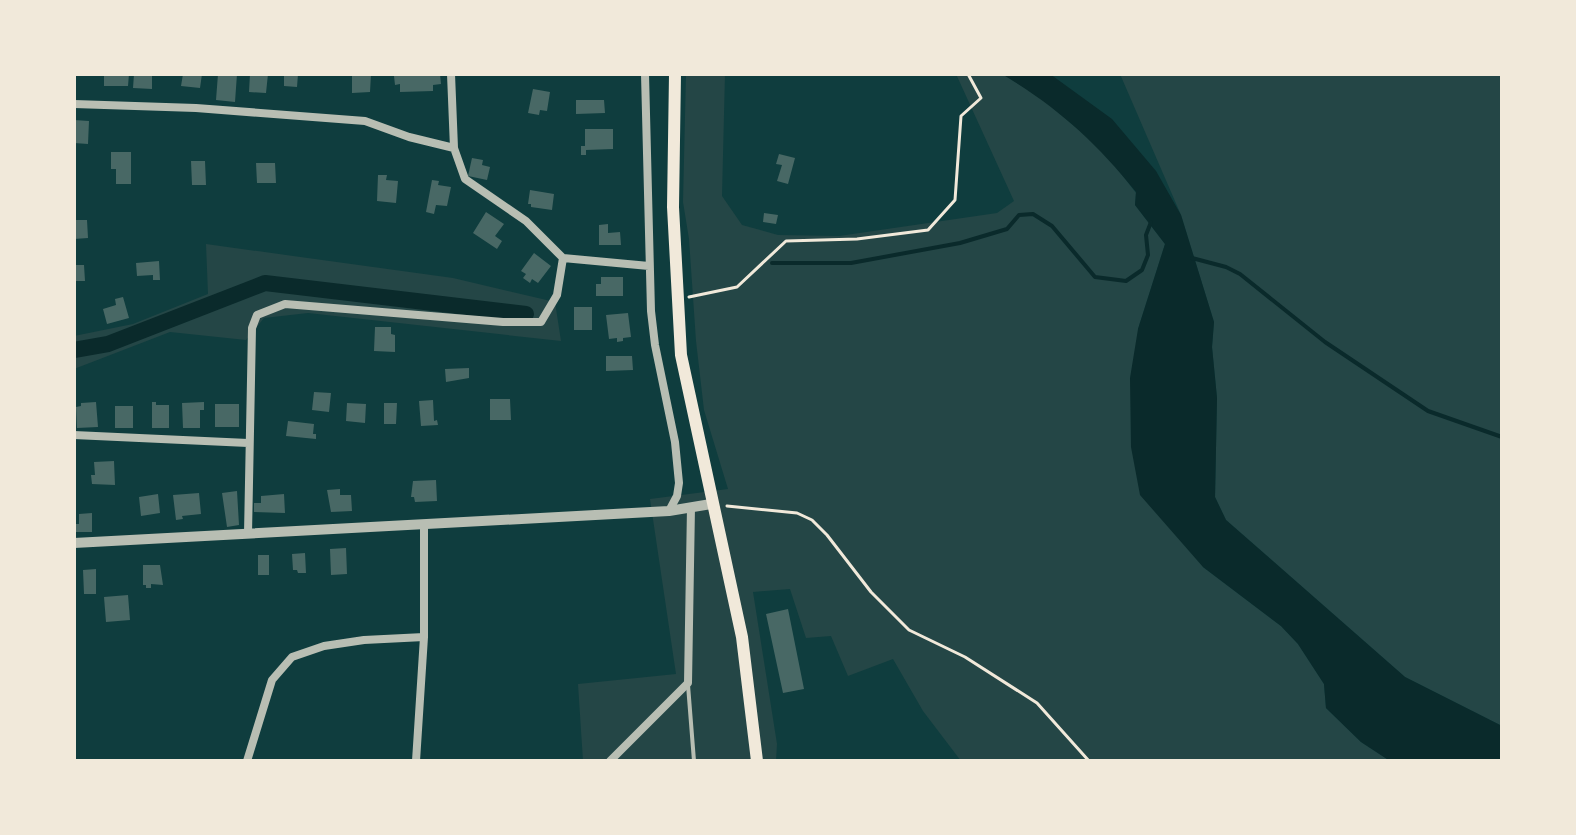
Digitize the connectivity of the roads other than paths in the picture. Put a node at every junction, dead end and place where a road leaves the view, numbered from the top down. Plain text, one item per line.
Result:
1 (451, 74) edge
2 (645, 74) edge
3 (675, 74) edge
4 (74, 104) edge
5 (454, 148) junction
6 (563, 258) junction
7 (649, 266) junction
8 (74, 435) edge
9 (248, 443) junction
10 (711, 504) junction
11 (691, 507) junction
12 (669, 511) junction
13 (424, 525) junction
14 (248, 534) junction
15 (74, 543) edge
16 (424, 637) junction
17 (688, 683) junction
18 (247, 761) edge
19 (416, 761) edge
20 (610, 761) edge
21 (694, 761) edge
22 (757, 761) edge

1 - 5 street
2 - 7 street
3 - 10 main road
4 - 5 street
5 - 6 street
6 - 7 street
6 - 9 street
7 - 12 street
8 - 9 street
9 - 14 street
10 - 11 street
10 - 22 main road
11 - 12 street
11 - 17 street
12 - 13 street
13 - 14 street
13 - 16 street
14 - 15 street
16 - 18 street
16 - 19 street
17 - 20 street
17 - 21 lane

